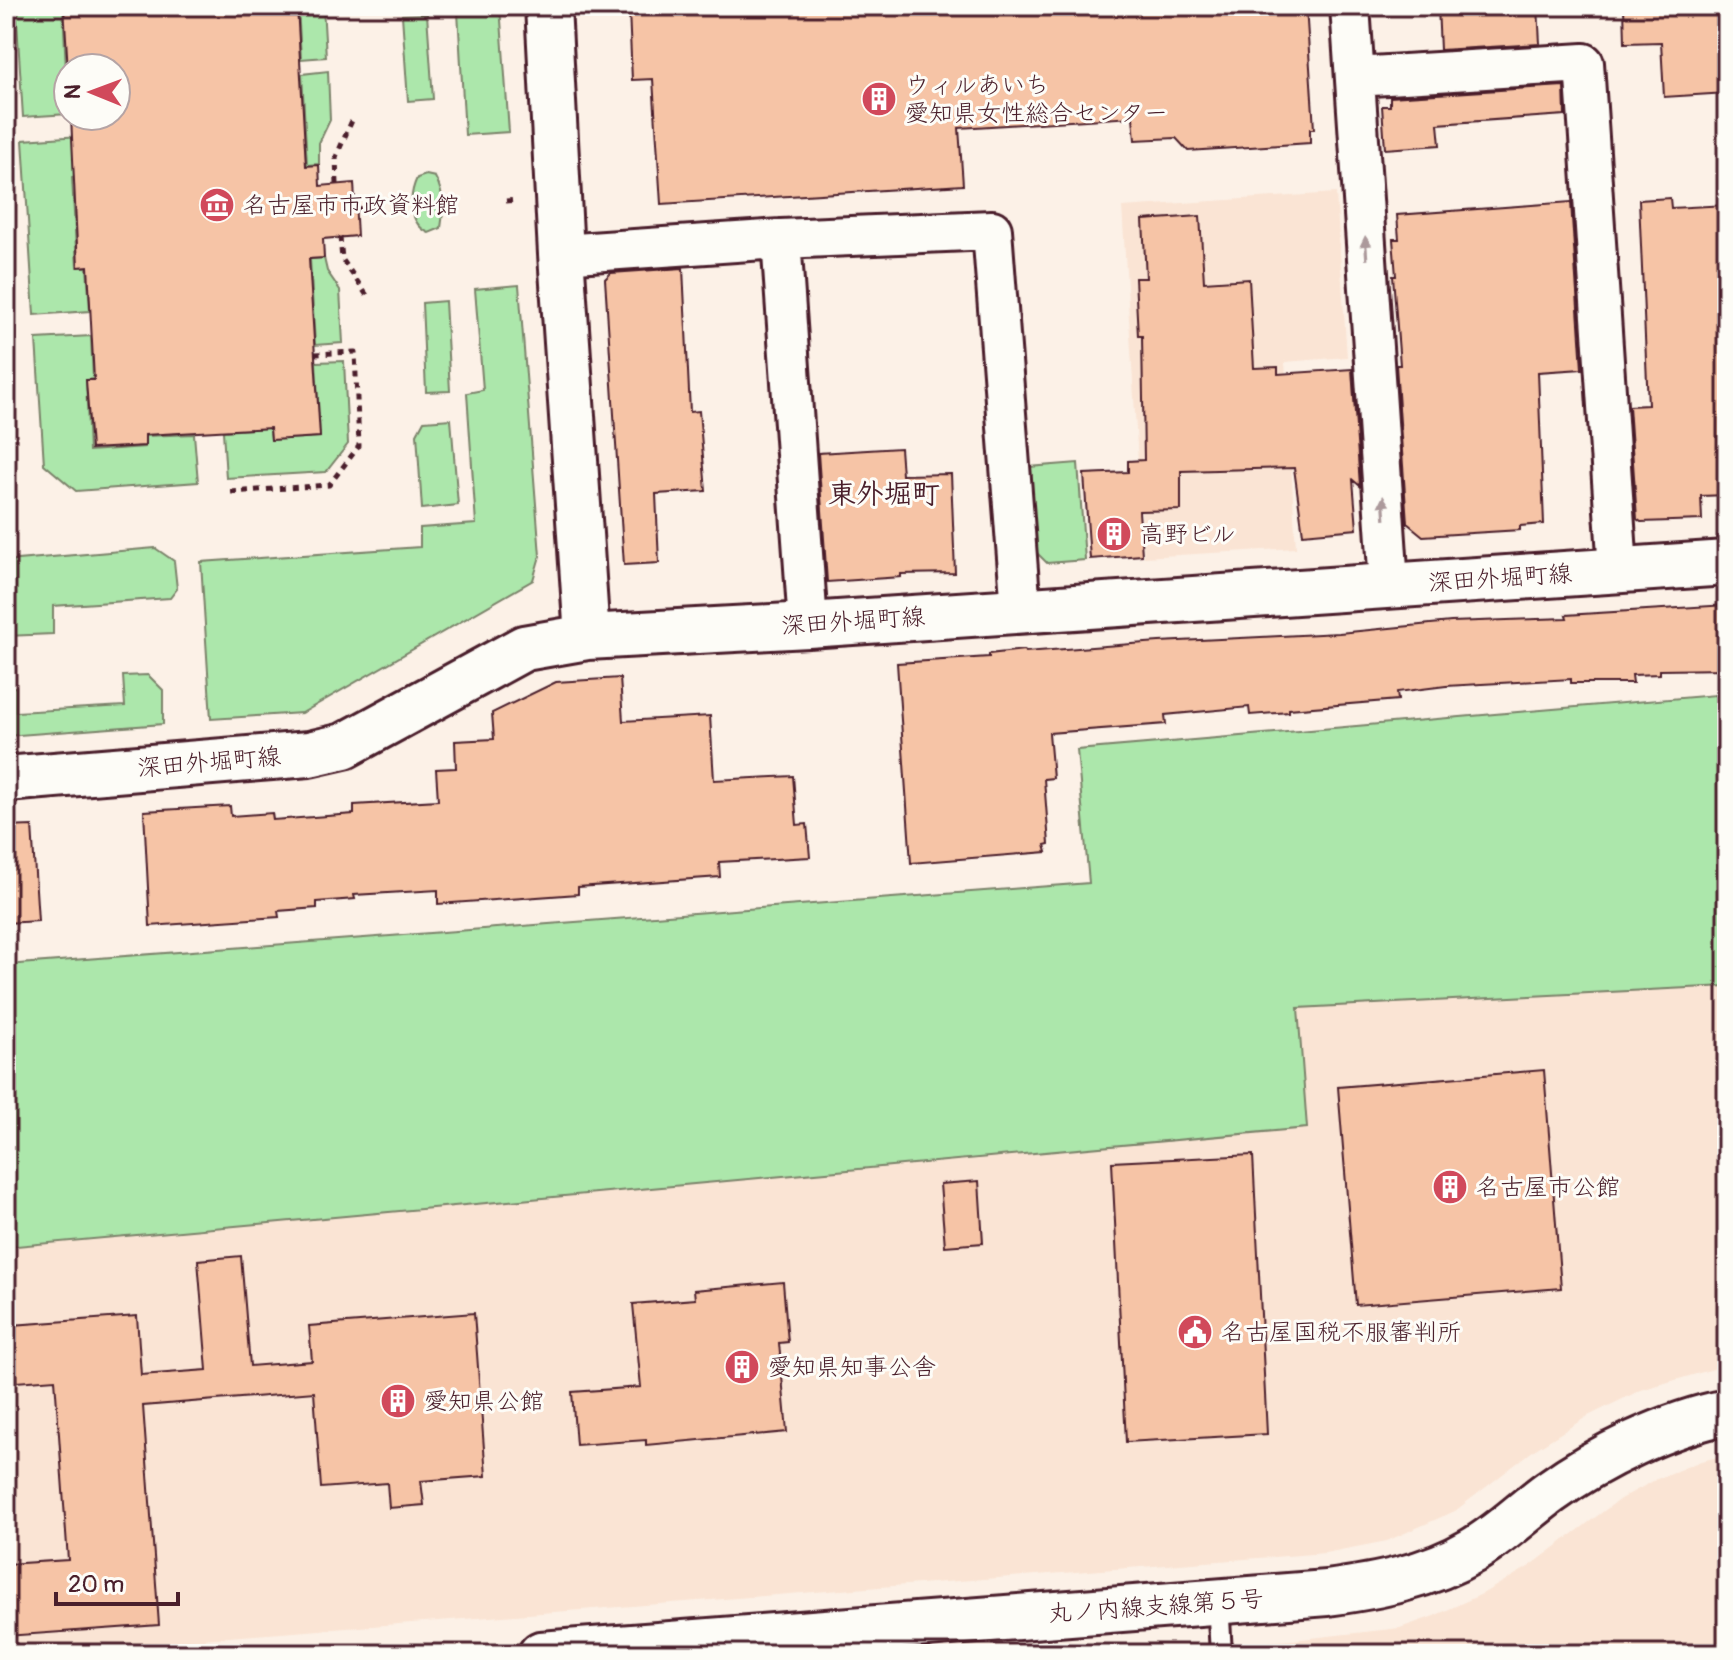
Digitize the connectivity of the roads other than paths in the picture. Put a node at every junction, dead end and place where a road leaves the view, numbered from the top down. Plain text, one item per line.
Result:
1 (548, 6) edge
2 (1350, 6) edge
3 (1355, 77) junction
4 (781, 239) junction
5 (561, 254) junction
6 (1727, 563) edge
7 (1618, 570) junction
8 (1389, 585) junction
9 (1021, 610) junction
10 (808, 625) junction
11 (587, 637) junction
12 (6, 779) edge
13 (1727, 1412) edge
14 (1218, 1601) junction
15 (541, 1654) edge
16 (1221, 1654) edge

1 - 5 street
2 - 3 street
3 - 7 street
8 -> 3 street
4 - 5 street
4 - 9 street
4 - 10 street
5 - 11 street
6 - 7 street, 深田外堀町線
7 - 8 street, 深田外堀町線
8 - 9 street, 深田外堀町線
9 - 10 street, 深田外堀町線
10 - 11 street, 深田外堀町線
11 - 12 street, 深田外堀町線
13 - 14 street, 丸ノ内線支線第５号
14 - 15 street, 丸ノ内線支線第５号
14 - 16 lane

